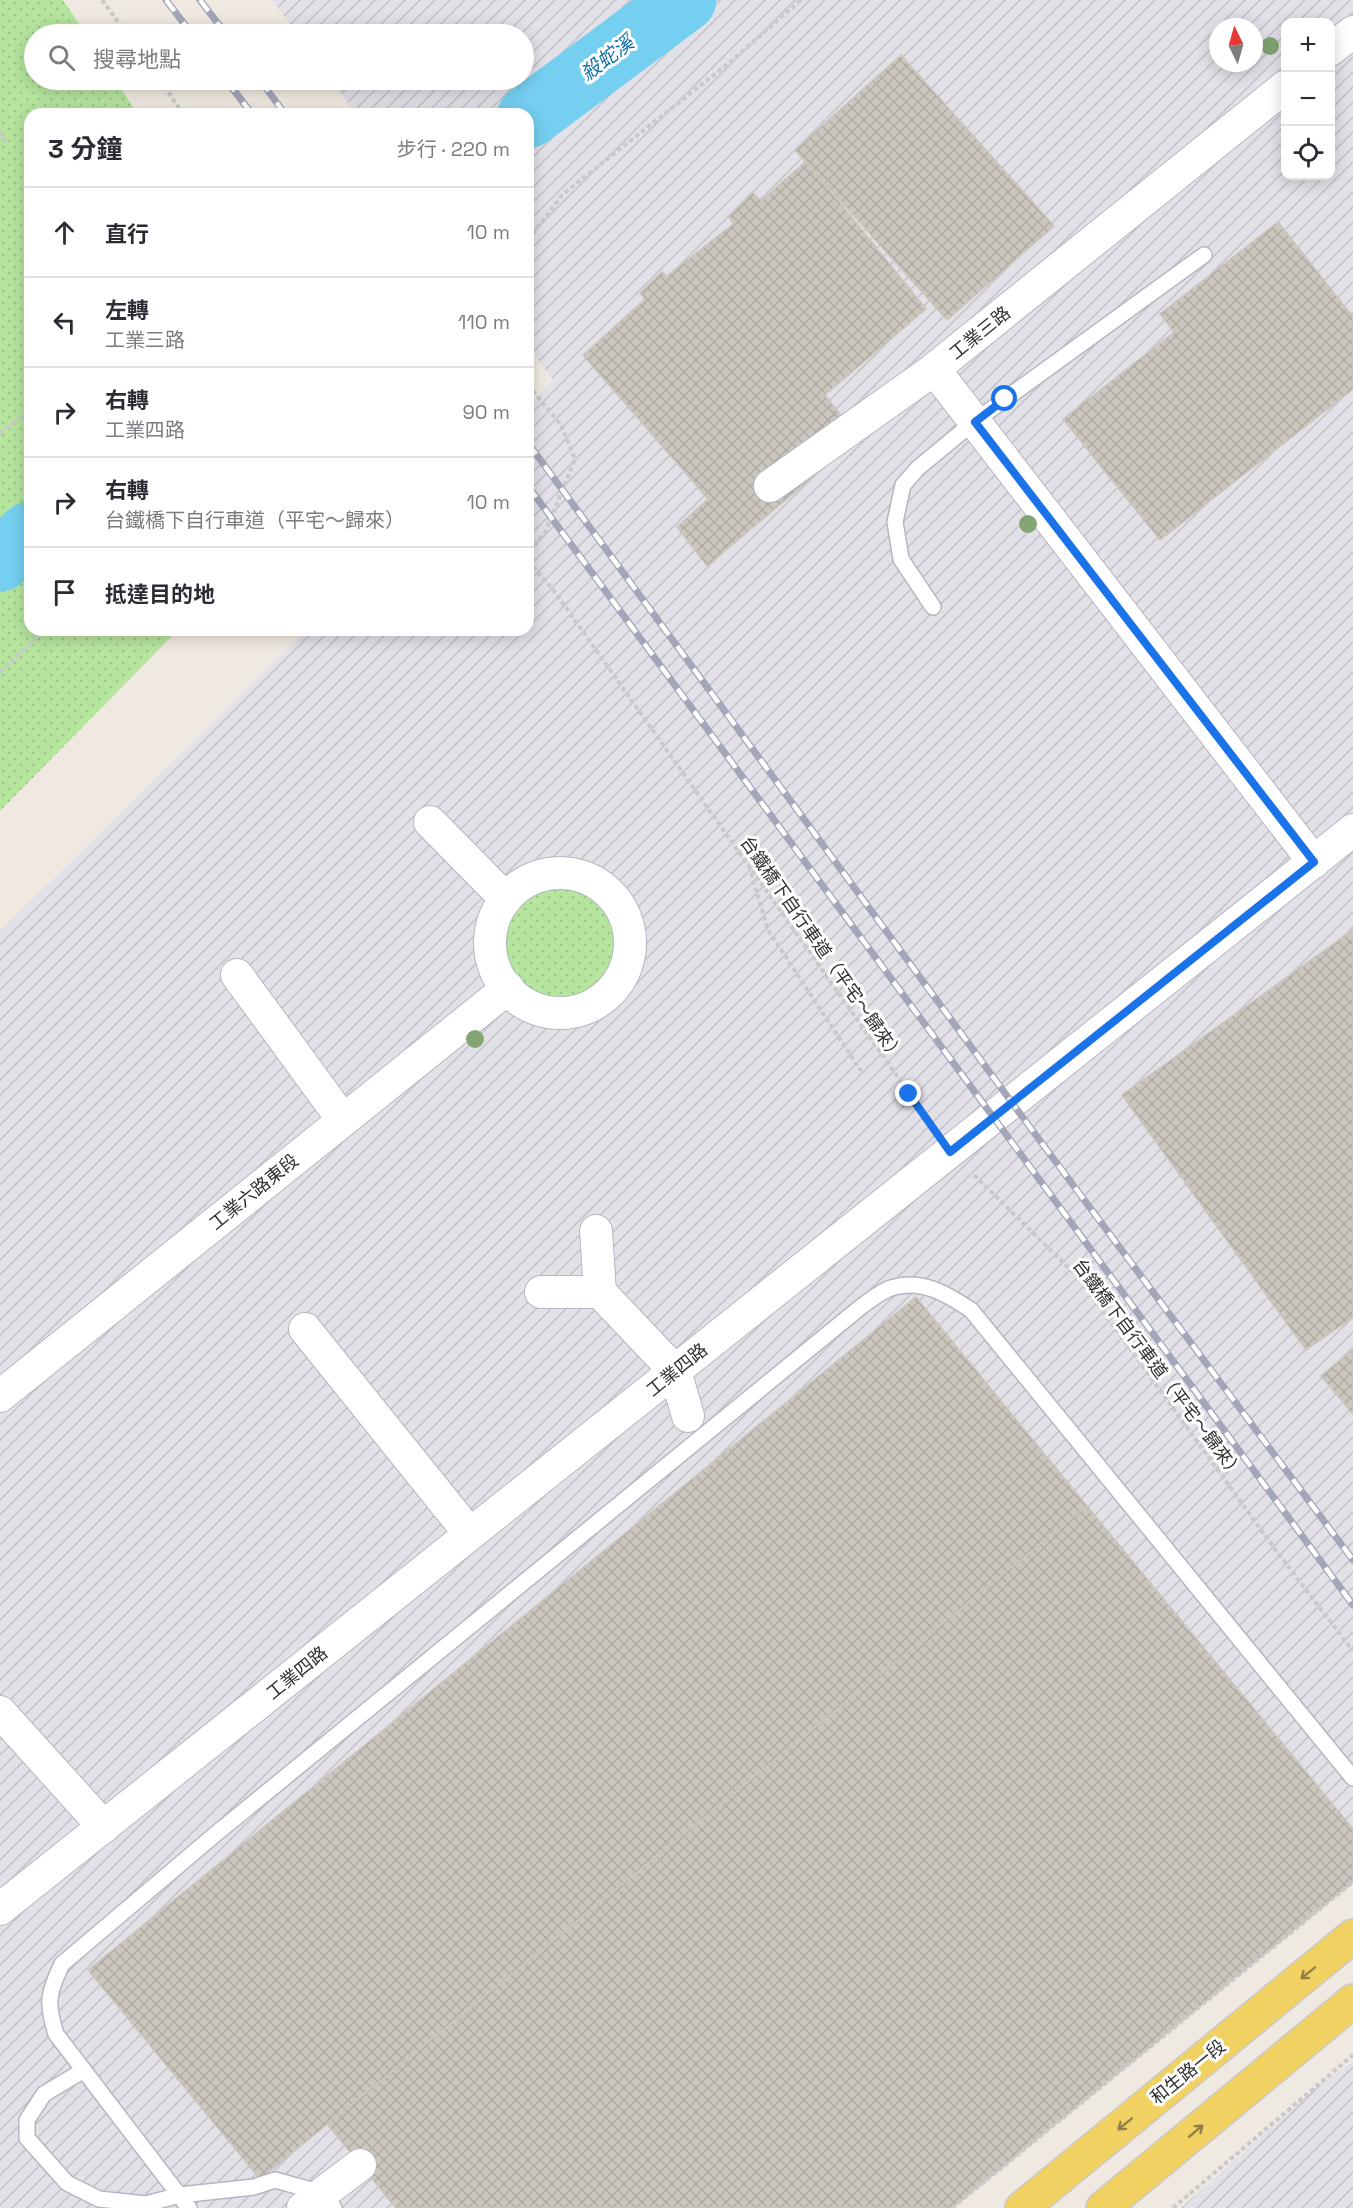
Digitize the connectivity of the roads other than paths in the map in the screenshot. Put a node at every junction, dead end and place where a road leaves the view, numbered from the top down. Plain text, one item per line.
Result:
1 (1353, 32) edge
2 (1335, 46) edge
3 (1281, 90) edge
4 (1204, 255) dead end
5 (936, 368) junction
6 (975, 422) junction
7 (770, 486) dead end
8 (933, 607) dead end
9 (430, 822) dead end
10 (1353, 830) edge
11 (1314, 862) junction
12 (506, 899) junction
13 (237, 975) dead end
14 (507, 988) junction
15 (344, 1120) junction
16 (596, 1231) dead end
17 (541, 1292) dead end
18 (600, 1292) junction
19 (305, 1329) dead end
20 (675, 1371) junction
21 (0, 1396) edge
22 (688, 1416) dead end
23 (470, 1534) junction
24 (0, 1712) edge
25 (1353, 1778) edge
26 (104, 1827) junction
27 (0, 1909) edge
28 (1353, 1936) edge
29 (1353, 2001) edge
30 (84, 2070) junction
31 (360, 2165) dead end
32 (180, 2195) junction
33 (320, 2203) edge
34 (189, 2208) edge
35 (1022, 2208) edge
36 (1102, 2208) edge

1 - 2 street
3 - 5 street, 工業三路
4 - 6 lane
5 - 6 street, 工業三路
5 - 7 street
6 - 8 lane
6 - 11 street, 工業三路
9 - 12 street
10 - 11 street, 工業四路
11 - 20 street, 工業四路
12 - 14 street
12 - 14 street
13 - 15 street
14 - 15 street, 工業六路東段
15 - 21 street, 工業六路東段
16 - 18 street
17 - 18 street
18 - 20 street
19 - 23 street
20 - 22 street
20 - 23 street, 工業四路
23 - 26 street, 工業四路
24 - 26 street
25 - 30 lane
26 - 27 street, 工業四路
28 -> 35 main road, 和生路一段
36 -> 29 main road
30 - 32 lane
30 - 32 lane
31 - 33 street
32 - 33 lane
32 - 34 lane

